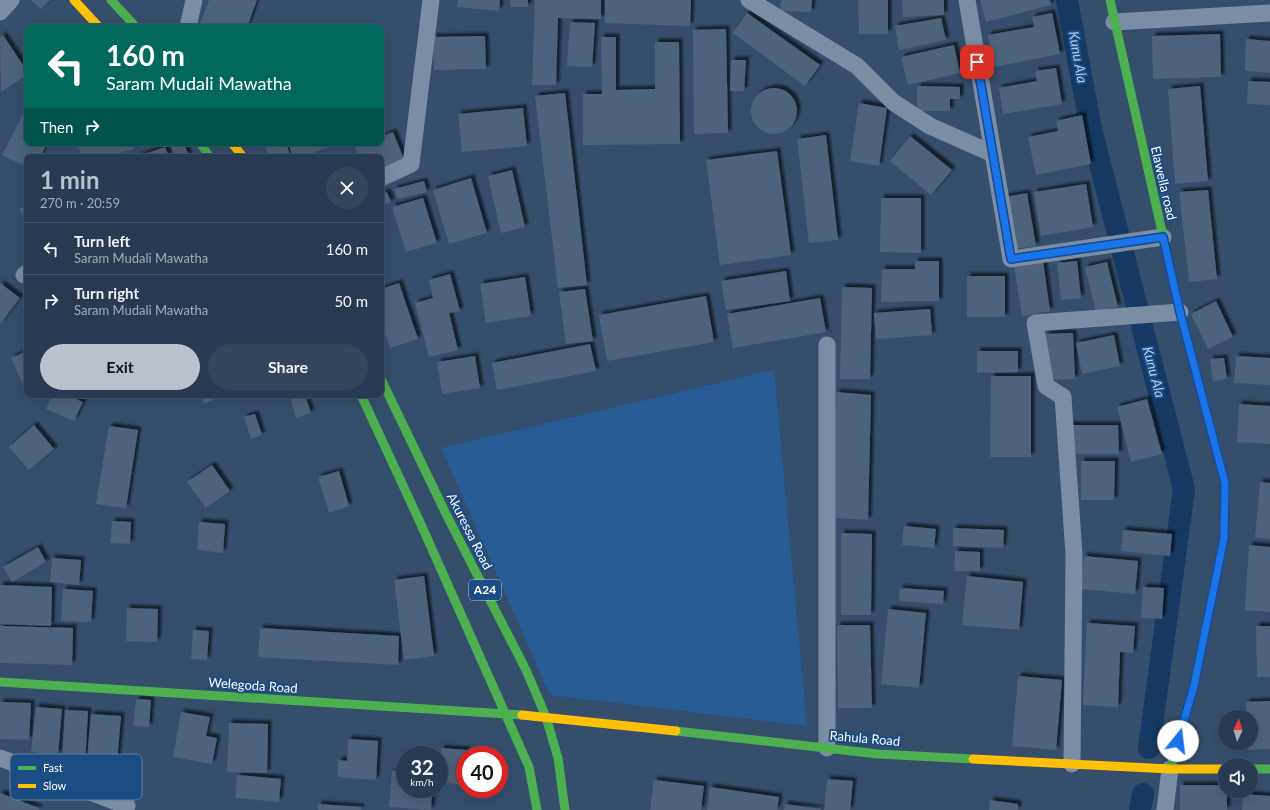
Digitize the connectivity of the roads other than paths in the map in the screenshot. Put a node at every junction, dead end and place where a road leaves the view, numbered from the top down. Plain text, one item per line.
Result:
1 (11, 0) edge
2 (74, 0) edge
3 (111, 0) edge
4 (194, 0) edge
5 (431, 0) edge
6 (749, 0) edge
7 (967, 0) edge
8 (1110, 0) edge
9 (0, 12) edge
10 (1270, 13) edge
11 (1114, 22) junction
12 (96, 24) edge
13 (133, 24) edge
14 (189, 24) edge
15 (234, 146) edge
16 (241, 154) edge
17 (993, 154) junction
18 (384, 177) edge
19 (1163, 237) junction
20 (1180, 312) junction
21 (827, 345) dead end
22 (384, 385) edge
23 (362, 398) edge
24 (0, 682) edge
25 (505, 714) junction
26 (546, 717) junction
27 (826, 748) junction
28 (0, 758) edge
29 (10, 762) edge
30 (1072, 764) junction
31 (1170, 769) junction
32 (1218, 769) edge
33 (1258, 769) edge
34 (1270, 769) edge
35 (111, 800) edge
36 (125, 810) edge
37 (537, 810) edge
38 (565, 810) edge
39 (1165, 810) edge

1 - 9 street
2 - 12 main road
3 - 13 main road
4 - 14 street
5 - 18 street
6 - 17 street
7 - 17 street
8 - 11 main road, Elawella road
10 - 11 street
11 - 19 main road, Elawella road
15 - 16 main road
17 - 19 street
19 - 20 main road, Elawella road
20 - 30 street
20 - 31 main road, Elawella road
21 - 27 street
22 - 26 main road, Akuressa Road / A24
23 - 25 main road, A24
24 - 25 main road, Welegoda Road
25 - 26 main road, Rahula Road
25 - 37 main road, A24
26 - 27 main road, Rahula Road
26 - 38 main road, Akuressa Road / A24
27 - 30 main road, Rahula Road
28 - 29 street
30 - 31 main road, Rahula Road
31 - 32 main road, Rahula Road
31 - 39 street
33 - 34 main road
35 - 36 street

